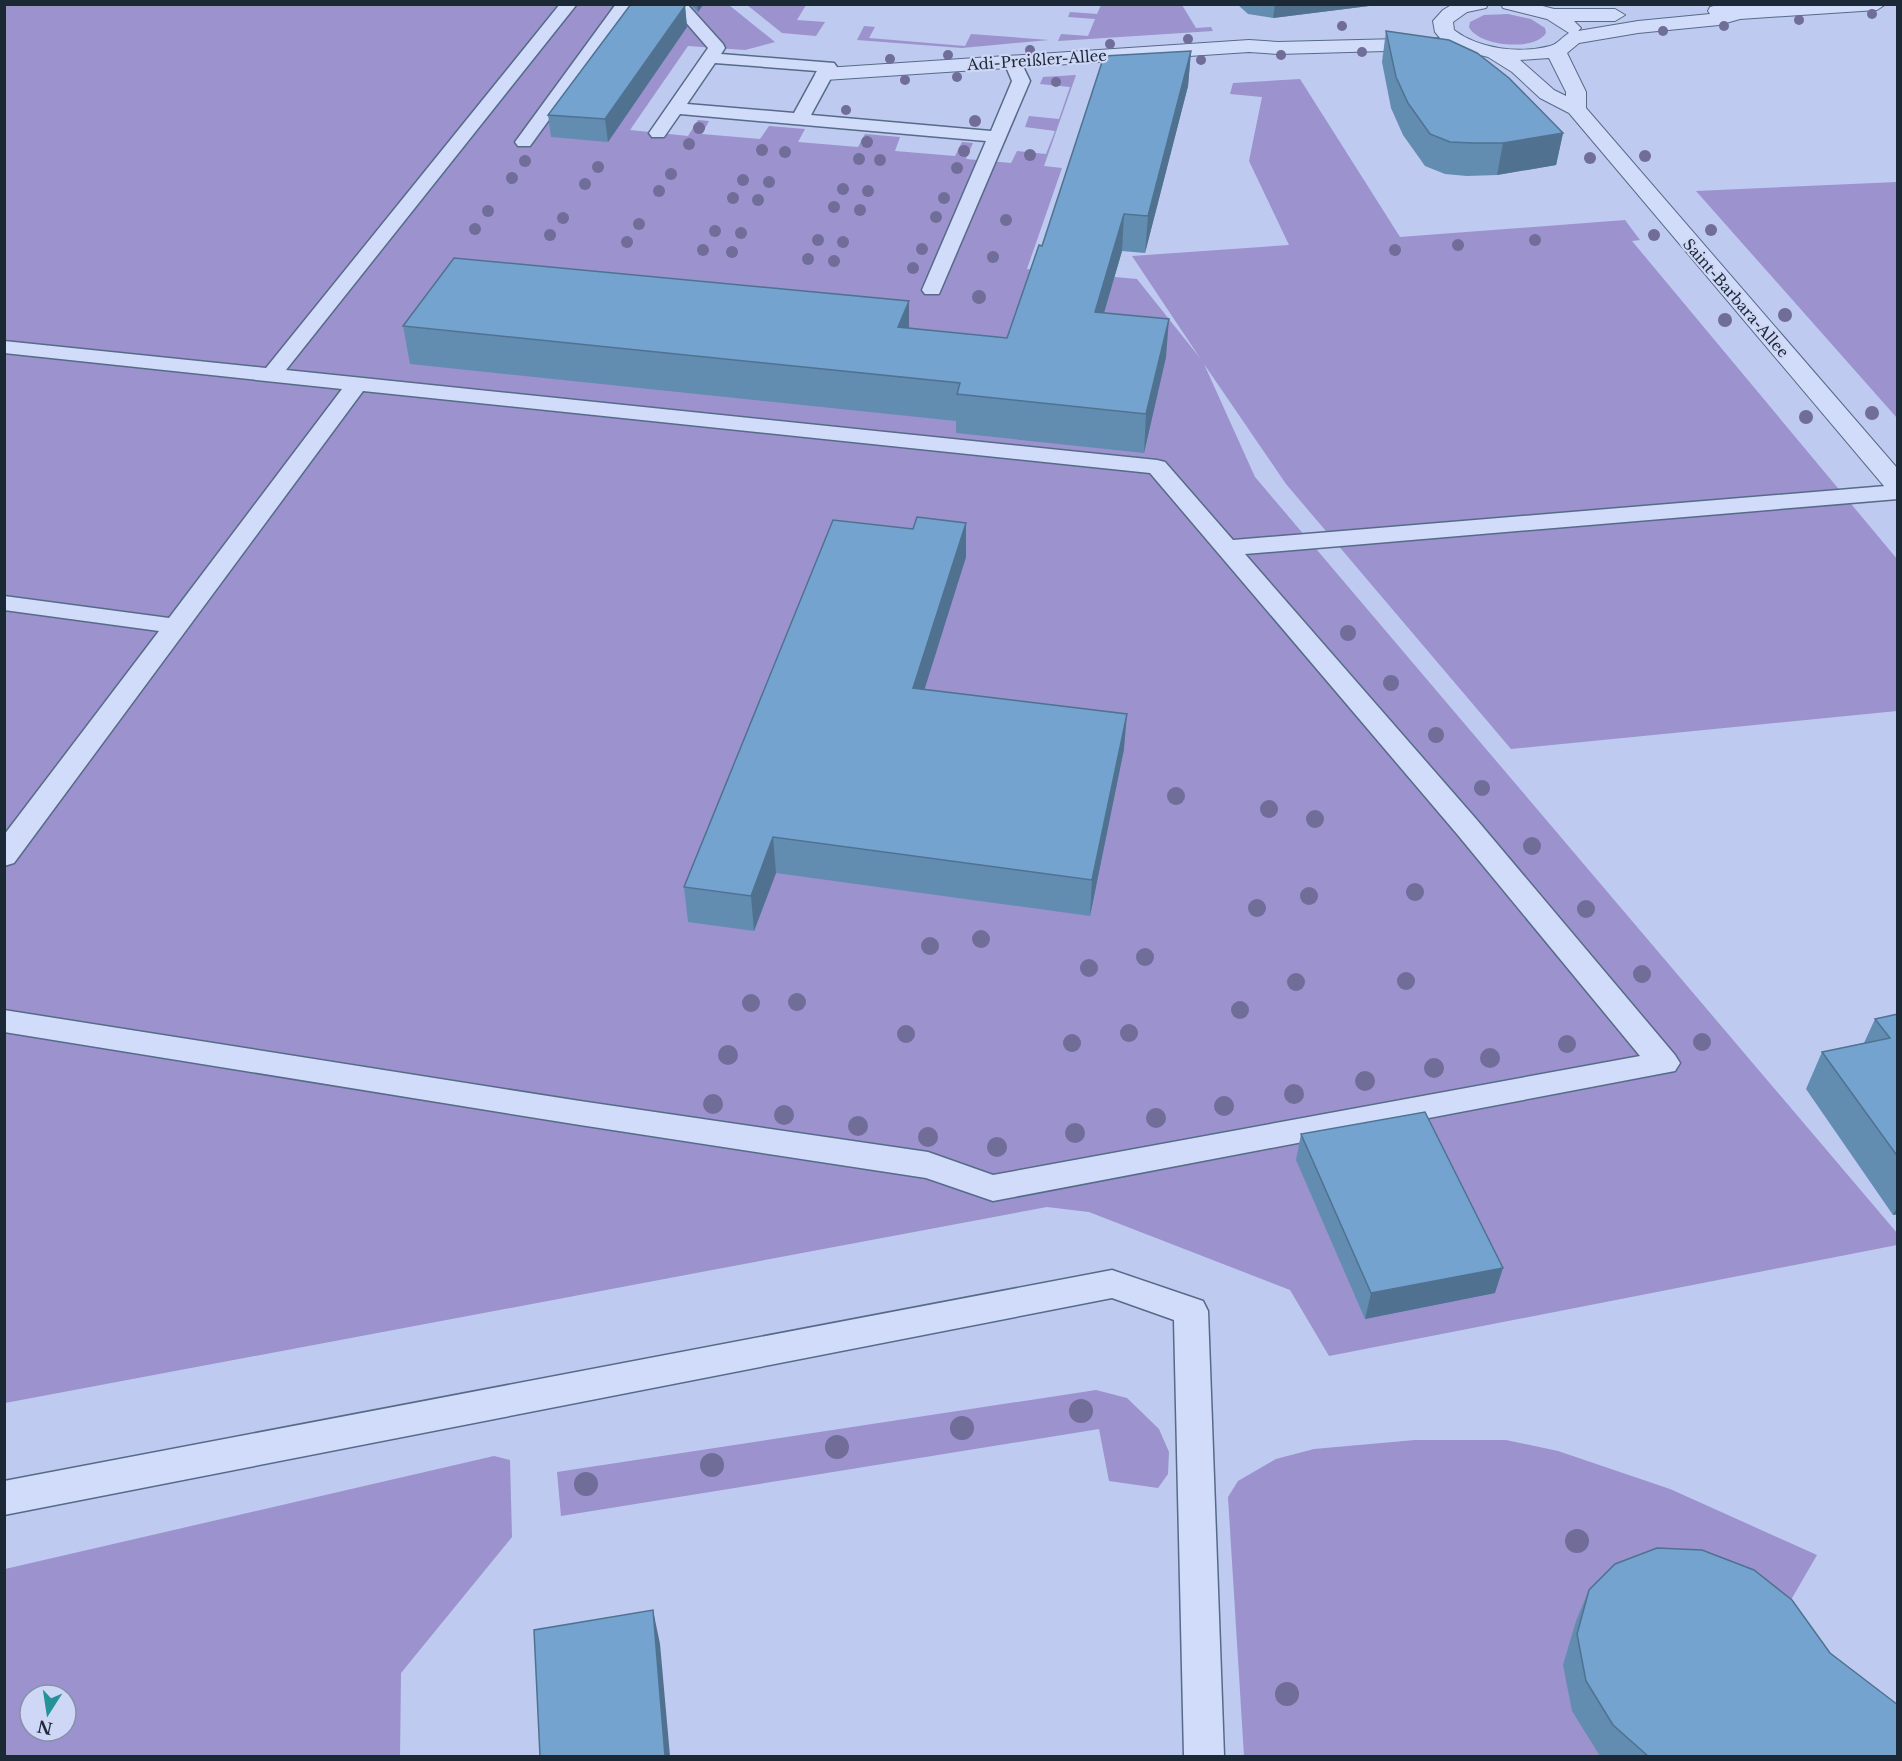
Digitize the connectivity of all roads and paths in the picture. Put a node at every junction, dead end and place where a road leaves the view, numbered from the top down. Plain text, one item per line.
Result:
1 (569, 4) edge
2 (625, 4) edge
3 (678, 4) edge
4 (1510, 4) edge
5 (1877, 4) edge
6 (1519, 5) edge
7 (1467, 6) edge
8 (1738, 13) junction
9 (1554, 15) junction
10 (1443, 21) junction
11 (1573, 38) junction
12 (1459, 43) junction
13 (1249, 46) junction
14 (1556, 51) junction
15 (1494, 53) junction
16 (710, 58) junction
17 (1013, 62) junction
18 (825, 74) junction
19 (676, 108) junction
20 (1576, 109) junction
21 (800, 119) junction
22 (658, 133) dead end
23 (997, 137) junction
24 (524, 142) dead end
25 (932, 290) dead end
26 (4, 347) edge
27 (271, 375) junction
28 (357, 384) junction
29 (1898, 486) edge
30 (1898, 492) edge
31 (1227, 548) junction
32 (4, 603) edge
33 (176, 626) junction
34 (4, 856) edge
35 (4, 1021) edge
36 (4, 1498) edge
37 (1204, 1756) edge

1 - 27 lane
2 - 24 lane
3 - 16 lane
4 - 6 street, Adi-Preißler-Allee
5 - 8 street, Adi-Preißler-Allee
6 - 9 street, Adi-Preißler-Allee
7 - 10 street, Adi-Preißler-Allee
8 - 9 street, Adi-Preißler-Allee
8 - 11 street, Adi-Preißler-Allee
9 - 11 street
10 - 12 street
10 - 13 street, Adi-Preißler-Allee
11 - 14 street, Adi-Preißler-Allee
12 - 13 street, Adi-Preißler-Allee
12 - 15 street, Adi-Preißler-Allee
13 - 17 street, Adi-Preißler-Allee
14 - 15 street, Adi-Preißler-Allee
14 - 20 street, Saint-Barbara-Allee
15 - 20 street, Saint-Barbara-Allee
16 - 18 lane
16 - 19 lane
17 - 18 street, Adi-Preißler-Allee
17 - 23 lane
18 - 21 lane
19 - 21 lane
19 - 22 lane
20 - 29 street, Saint-Barbara-Allee
21 - 23 lane
23 - 25 lane
26 - 27 lane
27 - 28 lane
28 - 31 lane
28 - 33 lane
30 - 31 lane
31 - 35 lane
32 - 33 lane
33 - 34 lane
36 - 37 lane

